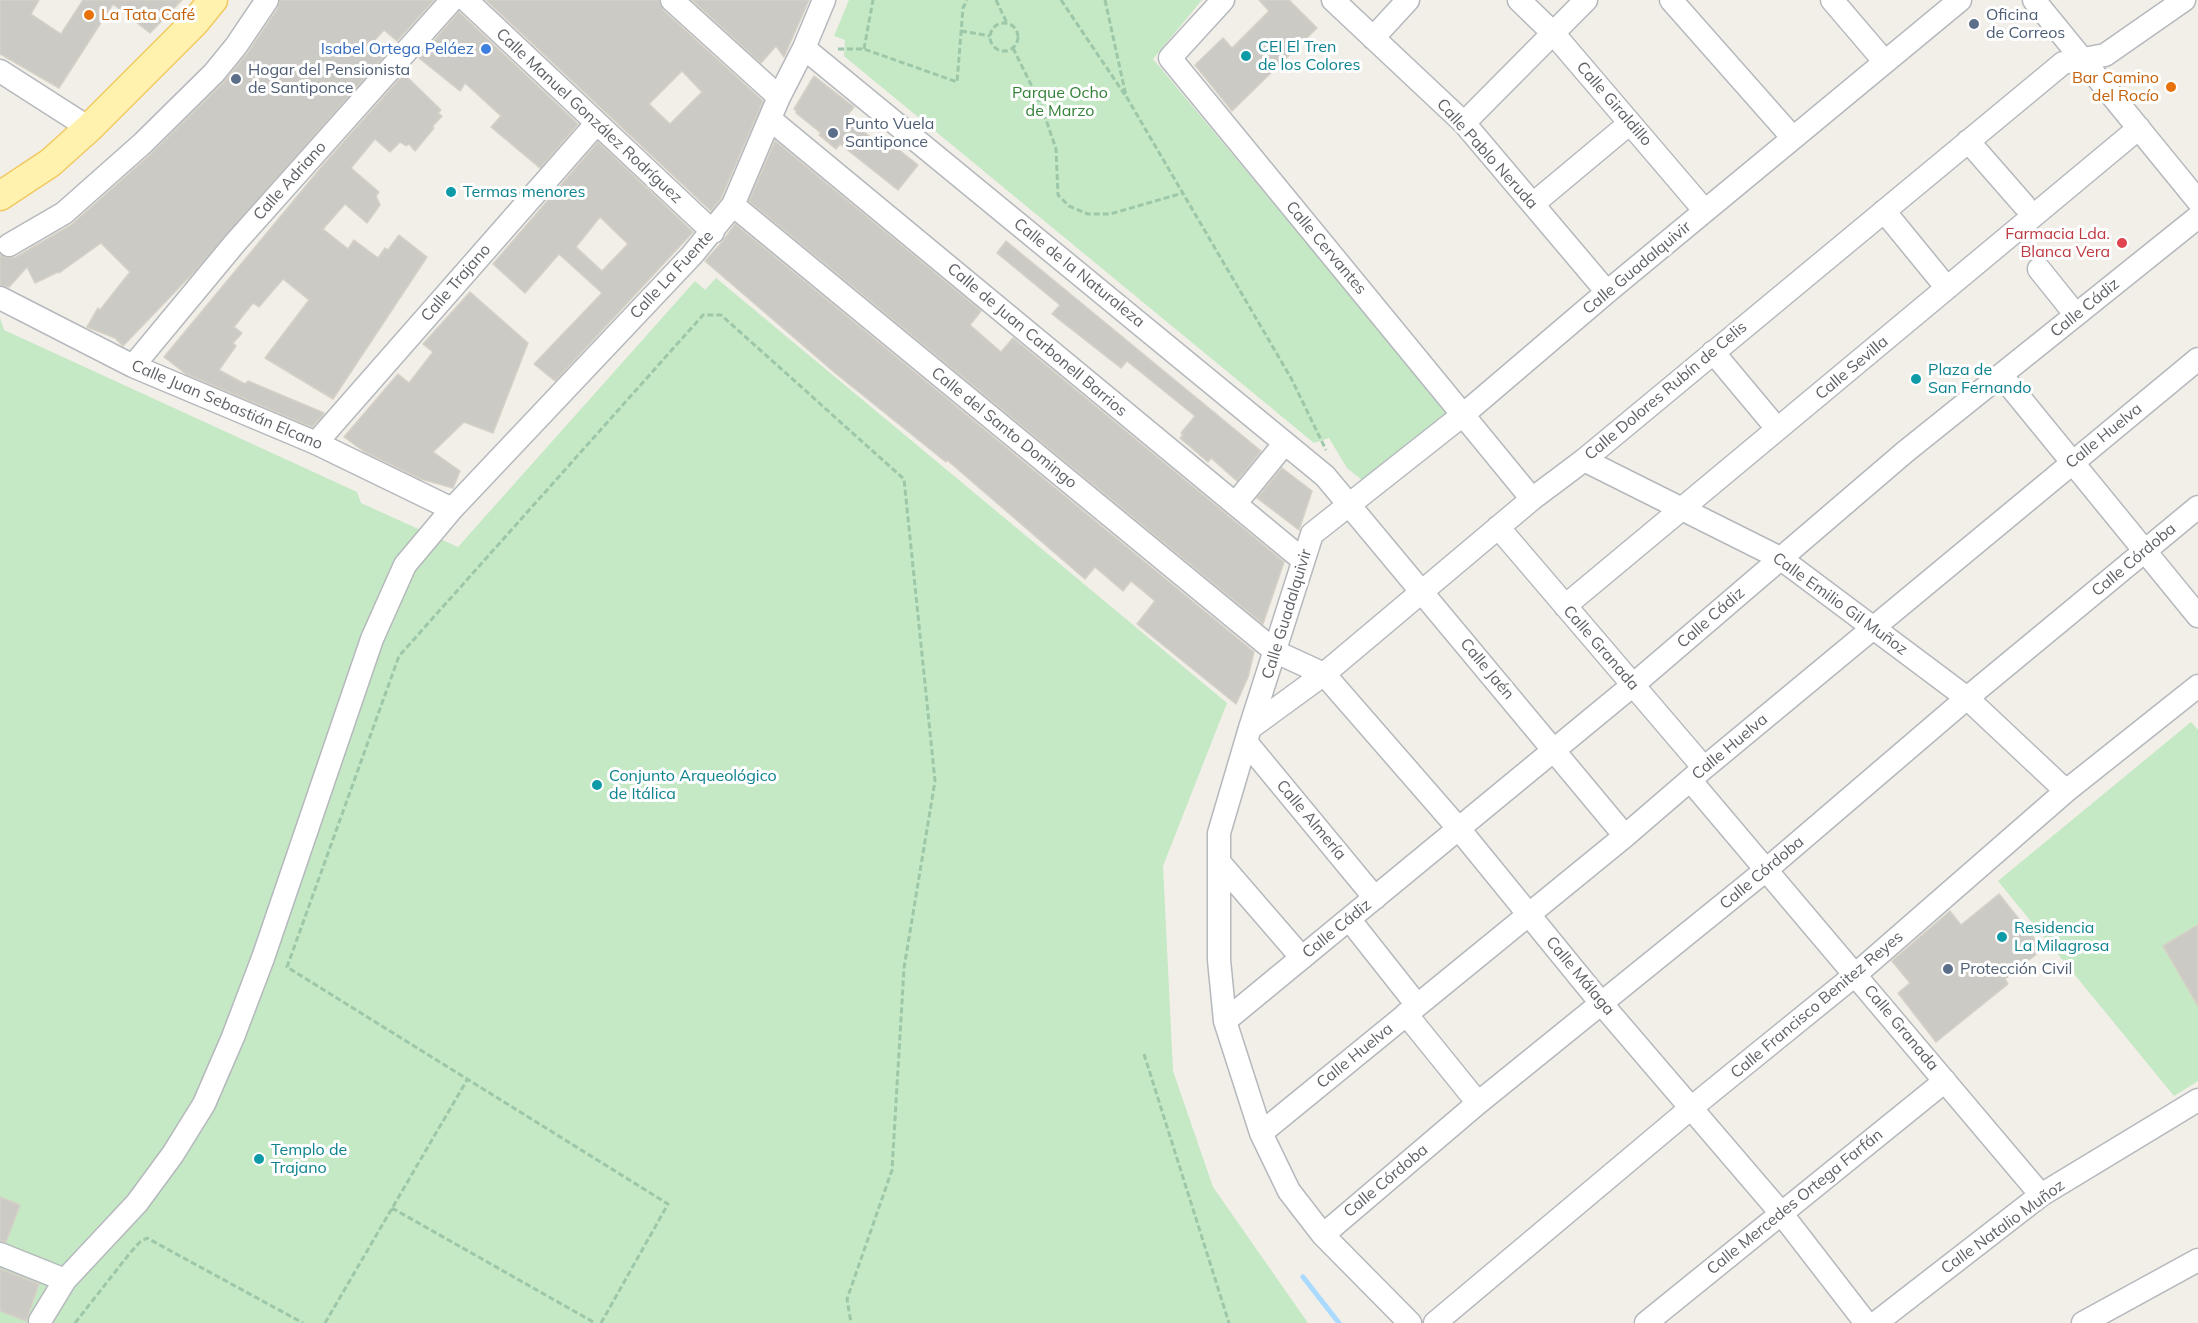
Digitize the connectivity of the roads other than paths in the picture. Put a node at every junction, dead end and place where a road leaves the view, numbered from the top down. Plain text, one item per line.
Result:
1 (213, 0) edge
2 (267, 0) edge
3 (452, 0) edge
4 (466, 0) edge
5 (672, 0) edge
6 (824, 0) edge
7 (1223, 0) edge
8 (1333, 0) edge
9 (1408, 0) edge
10 (1519, 0) edge
11 (1586, 0) edge
12 (1832, 0) edge
13 (1960, 0) edge
14 (2034, 0) edge
15 (2184, 0) edge
16 (1676, 2) edge
17 (1553, 33) junction
18 (1373, 38) junction
19 (804, 48) junction
20 (2084, 59) junction
21 (1886, 62) junction
22 (0, 70) edge
23 (779, 97) junction
24 (771, 120) junction
25 (1464, 123) junction
26 (1630, 123) junction
27 (596, 124) junction
28 (89, 128) junction
29 (2139, 128) junction
30 (1793, 138) junction
31 (1968, 141) junction
32 (0, 196) edge
33 (2198, 201) edge
34 (1533, 204) junction
35 (733, 205) junction
36 (2024, 205) dead end
37 (1705, 211) junction
38 (1884, 211) junction
39 (2198, 217) edge
40 (713, 232) junction
41 (9, 245) dead end
42 (2039, 269) dead end
43 (1947, 288) junction
44 (1607, 292) junction
45 (0, 298) edge
46 (2076, 315) junction
47 (1713, 352) junction
48 (2198, 359) edge
49 (133, 366) junction
50 (2001, 375) junction
51 (1464, 414) junction
52 (1769, 419) dead end
53 (316, 442) junction
54 (1286, 443) junction
55 (1584, 460) junction
56 (2071, 463) junction
57 (1532, 499) junction
58 (1235, 504) junction
59 (1348, 504) junction
60 (2198, 507) edge
61 (454, 508) junction
62 (1682, 510) junction
63 (1498, 527) junction
64 (2145, 551) junction
65 (1780, 558) junction
66 (1303, 560) junction
67 (1422, 592) junction
68 (1565, 606) junction
69 (2198, 616) edge
70 (1874, 628) junction
71 (1276, 652) junction
72 (1324, 674) junction
73 (1633, 685) junction
74 (2198, 686) edge
75 (1967, 698) junction
76 (1248, 735) junction
77 (1554, 748) junction
78 (1697, 774) junction
79 (2066, 791) junction
80 (1459, 829) junction
81 (1625, 836) junction
82 (1219, 862) junction
83 (1766, 870) junction
84 (1375, 898) junction
85 (1528, 914) junction
86 (1349, 919) junction
87 (1302, 958) junction
88 (1856, 975) junction
89 (1602, 1003) junction
90 (1411, 1009) junction
91 (1225, 1021) junction
92 (1945, 1081) junction
93 (2198, 1101) edge
94 (1478, 1103) junction
95 (1691, 1108) junction
96 (1261, 1133) junction
97 (2042, 1195) junction
98 (1781, 1213) junction
99 (1323, 1235) junction
100 (0, 1254) edge
101 (2198, 1260) edge
102 (54, 1276) junction
103 (40, 1321) dead end
104 (1410, 1323) edge
105 (1435, 1323) edge
106 (1646, 1323) edge
107 (1866, 1323) edge
108 (1876, 1323) edge
109 (2083, 1323) edge

1 - 28 main road
2 - 41 street
3 - 49 street, Calle Adriano
4 - 27 street, Calle Manuel González Rodríguez
5 - 23 street
6 - 19 street, Calle La Fuente
7 - 51 street, Calle Cervantes
8 - 18 street, Calle Pablo Neruda
9 - 18 street
10 - 17 street, Calle Giraldillo
11 - 17 street
12 - 21 street
13 - 21 street, Calle Guadalquivir
14 - 20 street
15 - 20 street, Calle Dolores Rubín de Celis
16 - 30 street
17 - 25 street
17 - 26 street, Calle Giraldillo
18 - 25 street, Calle Pablo Neruda
19 - 23 street, Calle La Fuente
19 - 54 street, Calle de la Naturaleza
20 - 29 street
20 - 31 street, Calle Dolores Rubín de Celis
21 - 30 street, Calle Guadalquivir
22 - 28 street
23 - 24 street, Calle La Fuente
24 - 35 street, Calle La Fuente
24 - 58 street, Calle de Juan Carbonell Barrios
25 - 34 street, Calle Pablo Neruda
26 - 34 street
26 - 37 street, Calle Giraldillo
27 - 40 street, Calle Manuel González Rodríguez
27 - 53 street, Calle Trajano
28 - 32 main road
29 - 33 street
29 - 43 street, Calle Sevilla
30 - 37 street, Calle Guadalquivir
31 - 36 street
31 - 38 street, Calle Dolores Rubín de Celis
34 - 44 street, Calle Pablo Neruda
35 - 40 street, Calle La Fuente
35 - 71 street, Calle del Santo Domingo
37 - 44 street, Calle Guadalquivir
38 - 43 street
38 - 47 street, Calle Dolores Rubín de Celis
39 - 46 street, Calle Cádiz
40 - 61 street, Calle La Fuente
42 - 46 street
43 - 62 street, Calle Sevilla
44 - 51 street, Calle Guadalquivir
45 - 49 street, Calle Juan Sebastián Elcano
46 - 50 street, Calle Cádiz
47 - 52 street
47 - 55 street, Calle Dolores Rubín de Celis
48 - 56 street, Calle Huelva
49 - 53 street, Calle Juan Sebastián Elcano
50 - 56 street
50 - 65 street, Calle Cádiz
51 - 57 street, Calle Cervantes
51 - 59 street, Calle Guadalquivir
53 - 61 street, Calle Juan Sebastián Elcano
54 - 58 street
54 - 59 street, Calle de la Naturaleza
55 - 57 street, Calle Dolores Rubín de Celis
55 - 62 street, Calle Emilio Gil Muñoz
56 - 64 street
56 - 70 street, Calle Huelva
57 - 63 street, Calle Dolores Rubín de Celis
58 - 66 street, Calle de Juan Carbonell Barrios
59 - 66 street, Calle Guadalquivir
59 - 67 street, Calle Jaén
60 - 64 street, Calle Córdoba
61 - 102 street, Calle La Fuente
62 - 65 street, Calle Emilio Gil Muñoz
62 - 68 street, Calle Sevilla
63 - 67 street, Calle Dolores Rubín de Celis
63 - 68 street, Calle Granada
64 - 69 street
64 - 75 street, Calle Córdoba
65 - 70 street, Calle Emilio Gil Muñoz
65 - 73 street, Calle Cádiz
66 - 71 street, Calle Guadalquivir
67 - 72 street, Calle Dolores Rubín de Celis
67 - 77 street, Calle Jaén
68 - 73 street, Calle Granada
70 - 75 street, Calle Emilio Gil Muñoz
70 - 78 street, Calle Huelva
71 - 72 street, Calle Málaga
71 - 76 street, Calle Guadalquivir
72 - 76 street, Calle Dolores Rubín de Celis
72 - 80 street, Calle Málaga
73 - 77 street, Calle Cádiz
73 - 78 street, Calle Granada
74 - 79 street, Calle Francisco Benitez Reyes
75 - 79 street, Calle Emilio Gil Muñoz
75 - 83 street, Calle Córdoba
76 - 82 street, Calle Guadalquivir
76 - 84 street, Calle Almería
77 - 80 street, Calle Cádiz
77 - 81 street, Calle Jaén
78 - 81 street, Calle Huelva
78 - 83 street, Calle Granada
79 - 88 street, Calle Francisco Benitez Reyes
80 - 84 street, Calle Cádiz
80 - 85 street, Calle Málaga
81 - 85 street, Calle Huelva
82 - 87 street
82 - 91 street, Calle Guadalquivir
83 - 88 street, Calle Granada
83 - 89 street, Calle Córdoba
84 - 86 street, Calle Cádiz
85 - 89 street, Calle Málaga
85 - 90 street, Calle Huelva
86 - 87 street, Calle Cádiz
86 - 90 street
87 - 91 street, Calle Cádiz
88 - 92 street, Calle Granada
88 - 95 street, Calle Francisco Benitez Reyes
89 - 94 street, Calle Córdoba
89 - 95 street, Calle Málaga
90 - 94 street
90 - 96 street, Calle Huelva
91 - 96 street, Calle Guadalquivir
92 - 97 street, Calle Granada
92 - 98 street, Calle Mercedes Ortega Farfán
93 - 97 street, Calle Natalio Muñoz
94 - 99 street, Calle Córdoba
95 - 98 street, Calle Málaga
95 - 105 street, Calle Francisco Benitez Reyes
96 - 99 street, Calle Guadalquivir
97 - 108 street, Calle Natalio Muñoz
98 - 106 street, Calle Mercedes Ortega Farfán
98 - 107 street, Calle Málaga
99 - 104 street, Calle Guadalquivir
100 - 102 street
101 - 109 street
102 - 103 street, Calle La Fuente

